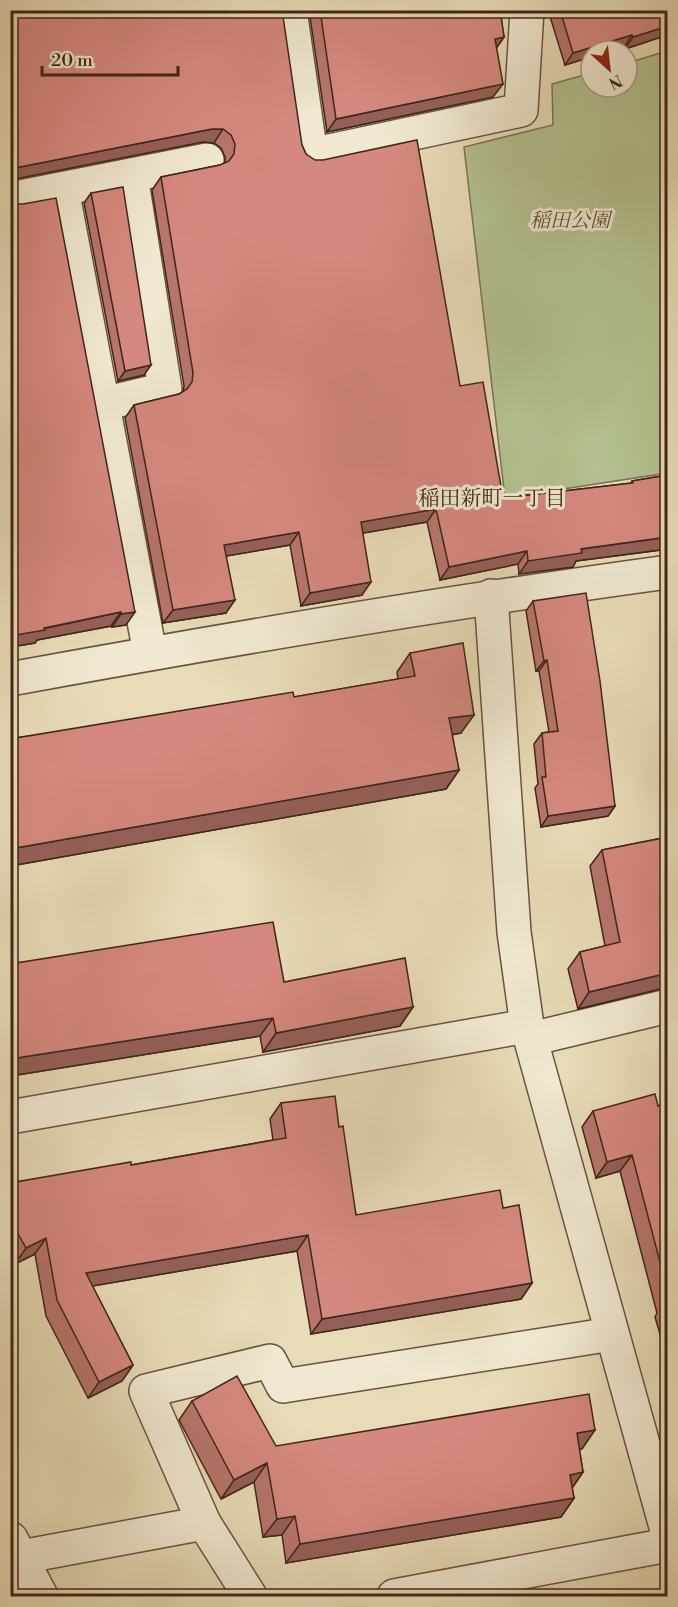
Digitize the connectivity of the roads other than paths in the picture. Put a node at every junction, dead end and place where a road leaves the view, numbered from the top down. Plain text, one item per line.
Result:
1 (290, 10) edge
2 (527, 10) edge
3 (207, 160) dead end
4 (131, 175) junction
5 (62, 189) junction
6 (10, 199) edge
7 (103, 404) junction
8 (668, 572) edge
9 (491, 596) junction
10 (150, 653) junction
11 (10, 679) edge
12 (668, 1006) edge
13 (529, 1032) junction
14 (10, 1117) edge
15 (612, 1334) junction
16 (204, 1523) junction
17 (668, 1534) edge
18 (668, 1545) edge
19 (14, 1551) edge
20 (41, 1596) edge
21 (250, 1596) edge
22 (394, 1596) edge

1 - 2 street
3 - 4 street
4 - 5 street
4 - 7 street
5 - 6 street
5 - 7 street
7 - 10 street
8 - 9 street
9 - 10 street
9 - 13 street
10 - 11 street
12 - 13 street
13 - 14 street
13 - 15 street
15 - 16 street
15 - 17 street
16 - 19 street
16 - 21 street
18 - 22 street
19 - 20 street

